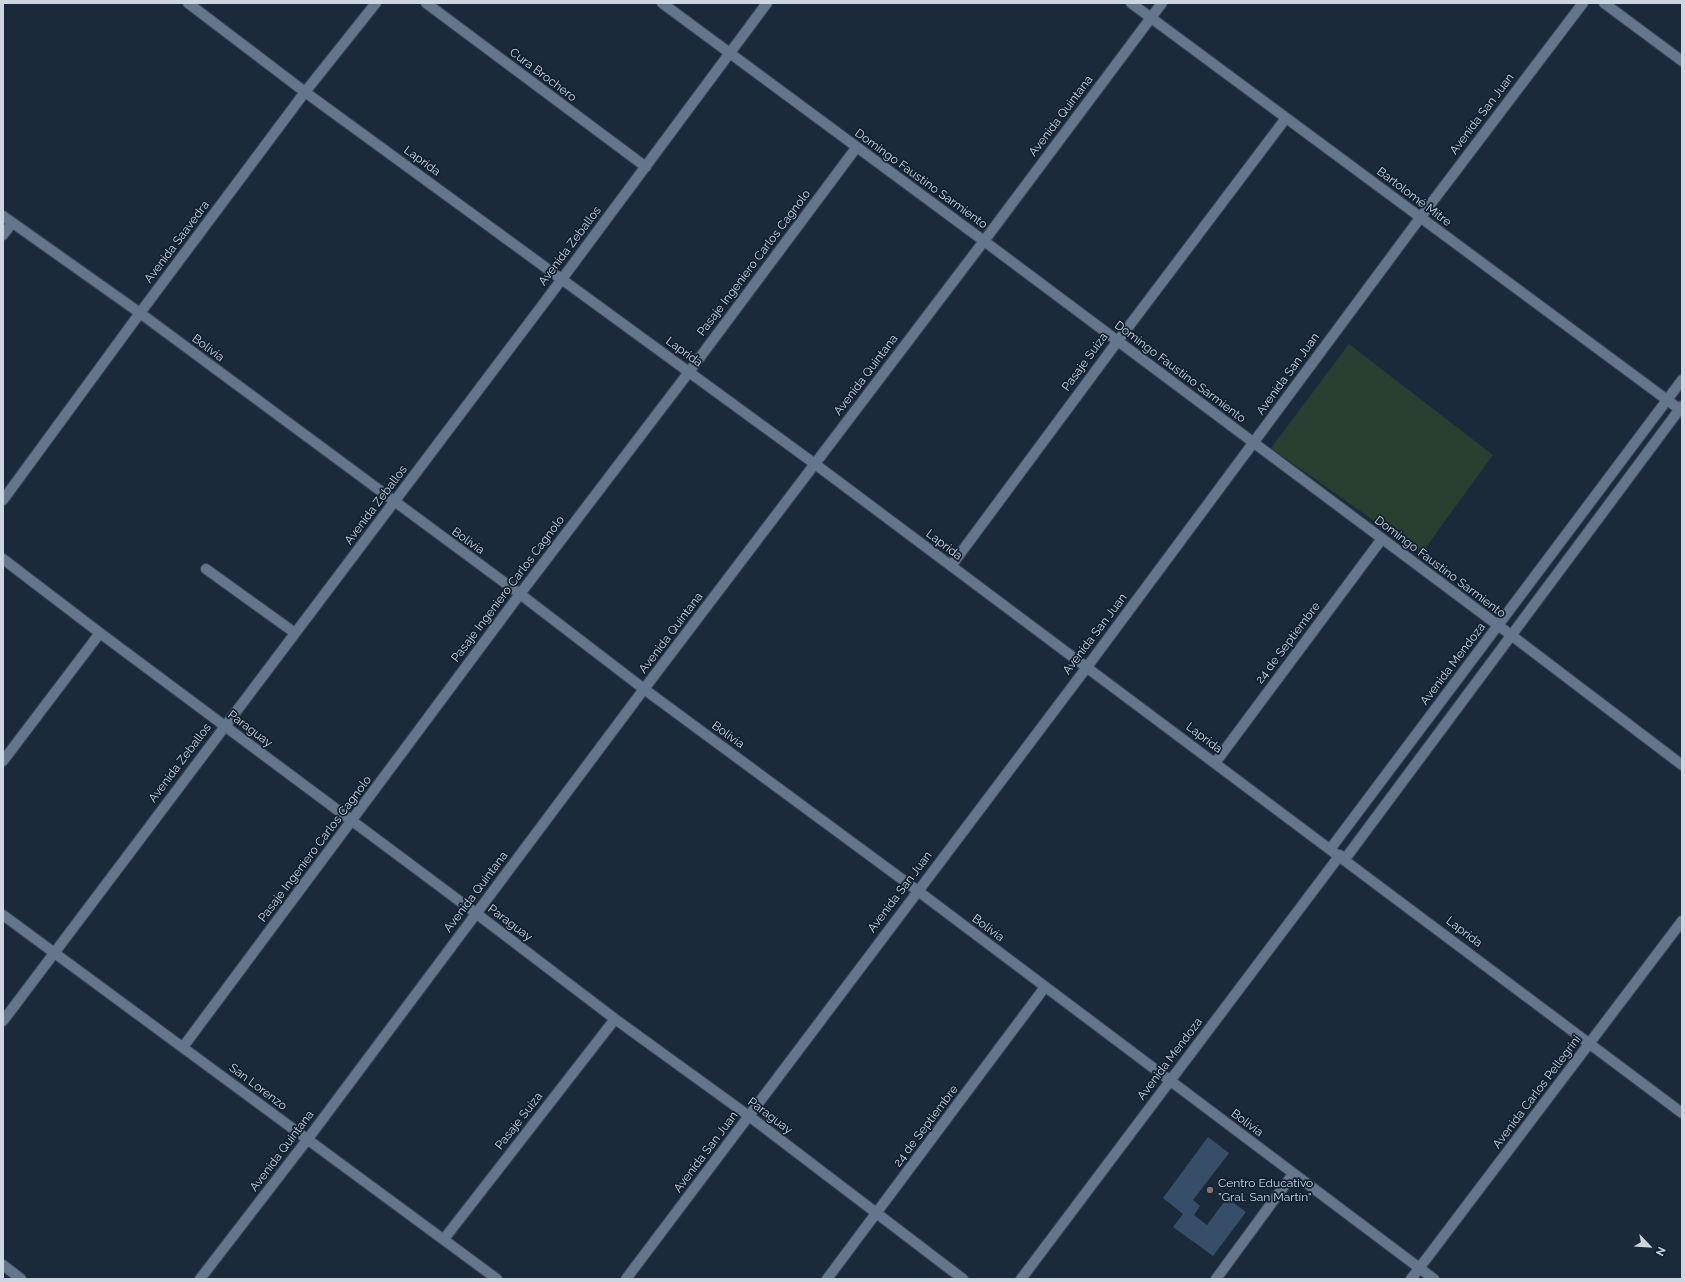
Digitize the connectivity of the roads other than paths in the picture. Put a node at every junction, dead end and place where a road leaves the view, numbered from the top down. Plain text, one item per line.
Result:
1 (188, 3) edge
2 (376, 3) edge
3 (426, 3) edge
4 (662, 3) edge
5 (766, 3) edge
6 (1131, 3) edge
7 (1162, 3) edge
8 (1583, 3) edge
9 (1604, 3) edge
10 (1151, 18) junction
11 (730, 53) junction
12 (1682, 61) edge
13 (305, 92) junction
14 (1286, 118) junction
15 (856, 148) junction
16 (646, 167) junction
17 (3, 216) edge
18 (1420, 218) junction
19 (12, 222) junction
20 (3, 235) edge
21 (984, 241) junction
22 (562, 280) junction
23 (140, 313) junction
24 (1116, 342) junction
25 (689, 372) junction
26 (1682, 380) edge
27 (1666, 400) junction
28 (1681, 409) edge
29 (1253, 443) junction
30 (815, 464) junction
31 (3, 500) edge
32 (394, 502) junction
33 (1381, 540) junction
34 (3, 559) edge
35 (951, 566) junction
36 (206, 569) dead end
37 (520, 594) junction
38 (1498, 626) junction
39 (100, 633) junction
40 (295, 633) junction
41 (1510, 635) junction
42 (1087, 667) junction
43 (644, 689) junction
44 (224, 726) junction
45 (3, 761) edge
46 (1215, 763) junction
47 (1682, 765) edge
48 (352, 821) junction
49 (1331, 848) junction
50 (1342, 857) junction
51 (918, 891) junction
52 (477, 914) junction
53 (3, 915) edge
54 (1682, 921) edge
55 (55, 953) junction
56 (1045, 987) junction
57 (615, 1019) junction
58 (3, 1020) edge
59 (1590, 1044) junction
60 (183, 1047) junction
61 (1169, 1081) junction
62 (1682, 1112) edge
63 (749, 1116) junction
64 (307, 1140) junction
65 (1293, 1174) junction
66 (877, 1214) junction
67 (444, 1239) junction
68 (3, 1265) edge
69 (1419, 1268) junction
70 (21, 1279) edge
71 (200, 1279) edge
72 (497, 1279) edge
73 (626, 1279) edge
74 (827, 1279) edge
75 (963, 1279) edge
76 (1021, 1279) edge
77 (1216, 1279) edge
78 (1411, 1279) edge
79 (1434, 1279) edge

1 - 13 street, Laprida
2 - 13 street, Avenida Saavedra
3 - 16 street, Cura Brochero
4 - 11 street, Domingo Faustino Sarmiento
5 - 11 street, Avenida Zeballos
6 - 10 street, Bartolomé Mitre
7 - 10 street, Avenida Quintana
8 - 18 street, Avenida San Juan
9 - 12 street
10 - 14 street, Bartolomé Mitre
10 - 21 street, Avenida Quintana
11 - 15 street, Domingo Faustino Sarmiento
11 - 16 street, Avenida Zeballos
13 - 22 street, Laprida
13 - 23 street, Avenida Saavedra
14 - 18 street, Bartolomé Mitre
14 - 24 street, Pasaje Suiza
15 - 21 street, Domingo Faustino Sarmiento
15 - 25 street, Pasaje Ingeniero Carlos Cagnolo
16 - 22 street, Avenida Zeballos
17 - 19 street, Bolivia
18 - 27 street, Bartolomé Mitre
18 - 29 street, Avenida San Juan
19 - 20 street
19 - 23 street, Bolivia
21 - 24 street, Domingo Faustino Sarmiento
21 - 30 street, Avenida Quintana
22 - 25 street, Laprida
22 - 32 street, Avenida Zeballos
23 - 31 street, Avenida Saavedra
23 - 32 street, Bolivia
24 - 29 street, Domingo Faustino Sarmiento
24 - 35 street, Pasaje Suiza
25 - 30 street, Laprida
25 - 37 street, Pasaje Ingeniero Carlos Cagnolo
26 - 27 street, Avenida Mendoza
27 - 28 street, Bartolomé Mitre
27 - 38 street, Avenida Mendoza
28 - 41 street, Avenida Mendoza
29 - 33 street, Domingo Faustino Sarmiento
29 - 42 street, Avenida San Juan
30 - 35 street, Laprida
30 - 43 street, Avenida Quintana
32 - 37 street, Bolivia
32 - 40 street, Avenida Zeballos
33 - 38 street, Domingo Faustino Sarmiento
33 - 46 street, 24 de Septiembre
34 - 39 street, Paraguay
35 - 42 street, Laprida
36 - 40 street
37 - 43 street, Bolivia
37 - 48 street, Pasaje Ingeniero Carlos Cagnolo
38 - 41 street, Domingo Faustino Sarmiento
38 - 49 street, Avenida Mendoza
39 - 44 street, Paraguay
39 - 45 street
40 - 44 street, Avenida Zeballos
41 - 47 street, Domingo Faustino Sarmiento
41 - 50 street, Avenida Mendoza
42 - 46 street, Laprida
42 - 51 street, Avenida San Juan
43 - 51 street, Bolivia
43 - 52 street, Avenida Quintana
44 - 48 street, Paraguay
44 - 55 street, Avenida Zeballos
46 - 49 street, Laprida
48 - 52 street, Paraguay
48 - 60 street, Pasaje Ingeniero Carlos Cagnolo
49 - 50 street, Laprida
50 - 59 street, Laprida
50 - 61 street, Avenida Mendoza
51 - 56 street, Bolivia
51 - 63 street, Avenida San Juan
52 - 57 street, Paraguay
52 - 64 street, Avenida Quintana
53 - 55 street, San Lorenzo
54 - 59 street, Avenida Carlos Pellegrini
55 - 58 street, Avenida Zeballos
55 - 60 street, San Lorenzo
56 - 61 street, Bolivia
56 - 66 street, 24 de Septiembre
57 - 63 street, Paraguay
57 - 67 street, Pasaje Suiza
59 - 62 street, Laprida
59 - 69 street, Avenida Carlos Pellegrini
60 - 64 street, San Lorenzo
61 - 65 street, Bolivia
61 - 76 street, Avenida Mendoza
63 - 66 street, Paraguay
63 - 73 street, Avenida San Juan
64 - 67 street, San Lorenzo
64 - 71 street, Avenida Quintana
65 - 69 street, Bolivia
65 - 77 street
66 - 74 street, 24 de Septiembre
66 - 75 street, Paraguay
67 - 72 street, San Lorenzo
68 - 70 street
69 - 78 street, Avenida Carlos Pellegrini
69 - 79 street, Bolivia

